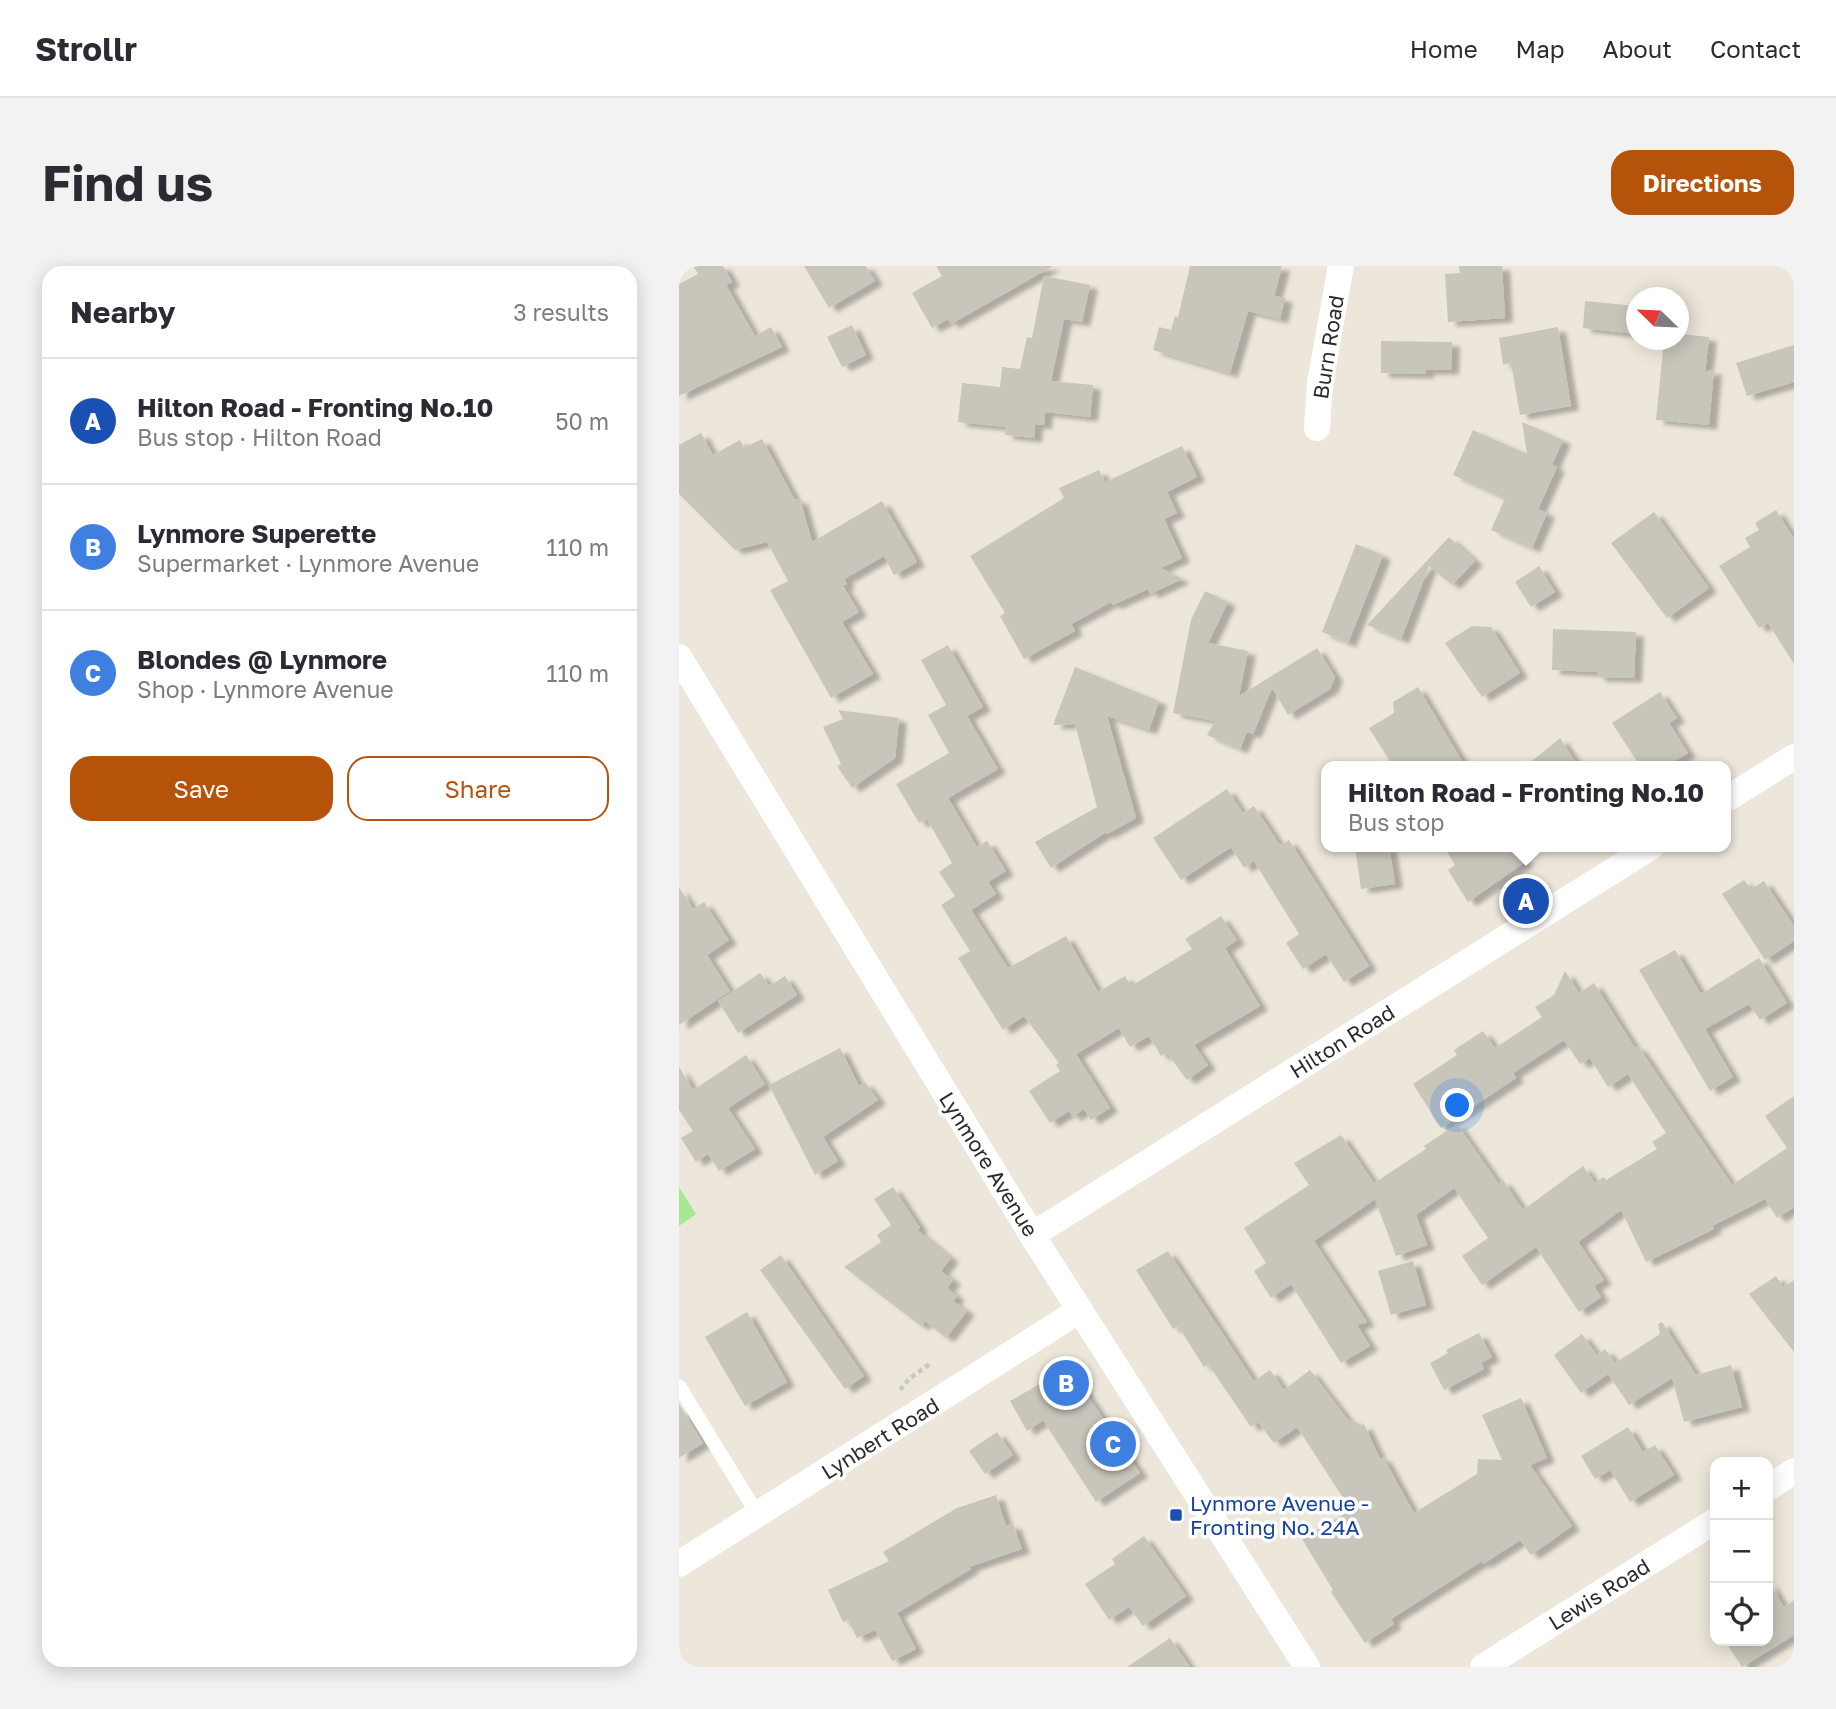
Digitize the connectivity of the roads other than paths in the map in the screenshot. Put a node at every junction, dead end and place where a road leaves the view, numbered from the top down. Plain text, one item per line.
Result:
1 (1341, 266) edge
2 (1317, 428) dead end
3 (679, 657) edge
4 (1794, 757) edge
5 (1731, 796) edge
6 (1643, 852) edge
7 (1032, 1235) junction
8 (1080, 1310) junction
9 (679, 1386) edge
10 (1794, 1471) edge
11 (1773, 1485) edge
12 (758, 1515) junction
13 (1710, 1524) edge
14 (679, 1564) edge
15 (1307, 1667) edge
16 (1483, 1667) edge

1 - 2 street, Burn Road
3 - 7 street, Lynmore Avenue
4 - 5 street
6 - 7 street, Hilton Road
7 - 8 street, Lynmore Avenue
8 - 12 street, Lynbert Road
8 - 15 street, Lynmore Avenue
9 - 12 lane
10 - 11 street
12 - 14 street, Lynbert Road
13 - 16 street, Lewis Road

